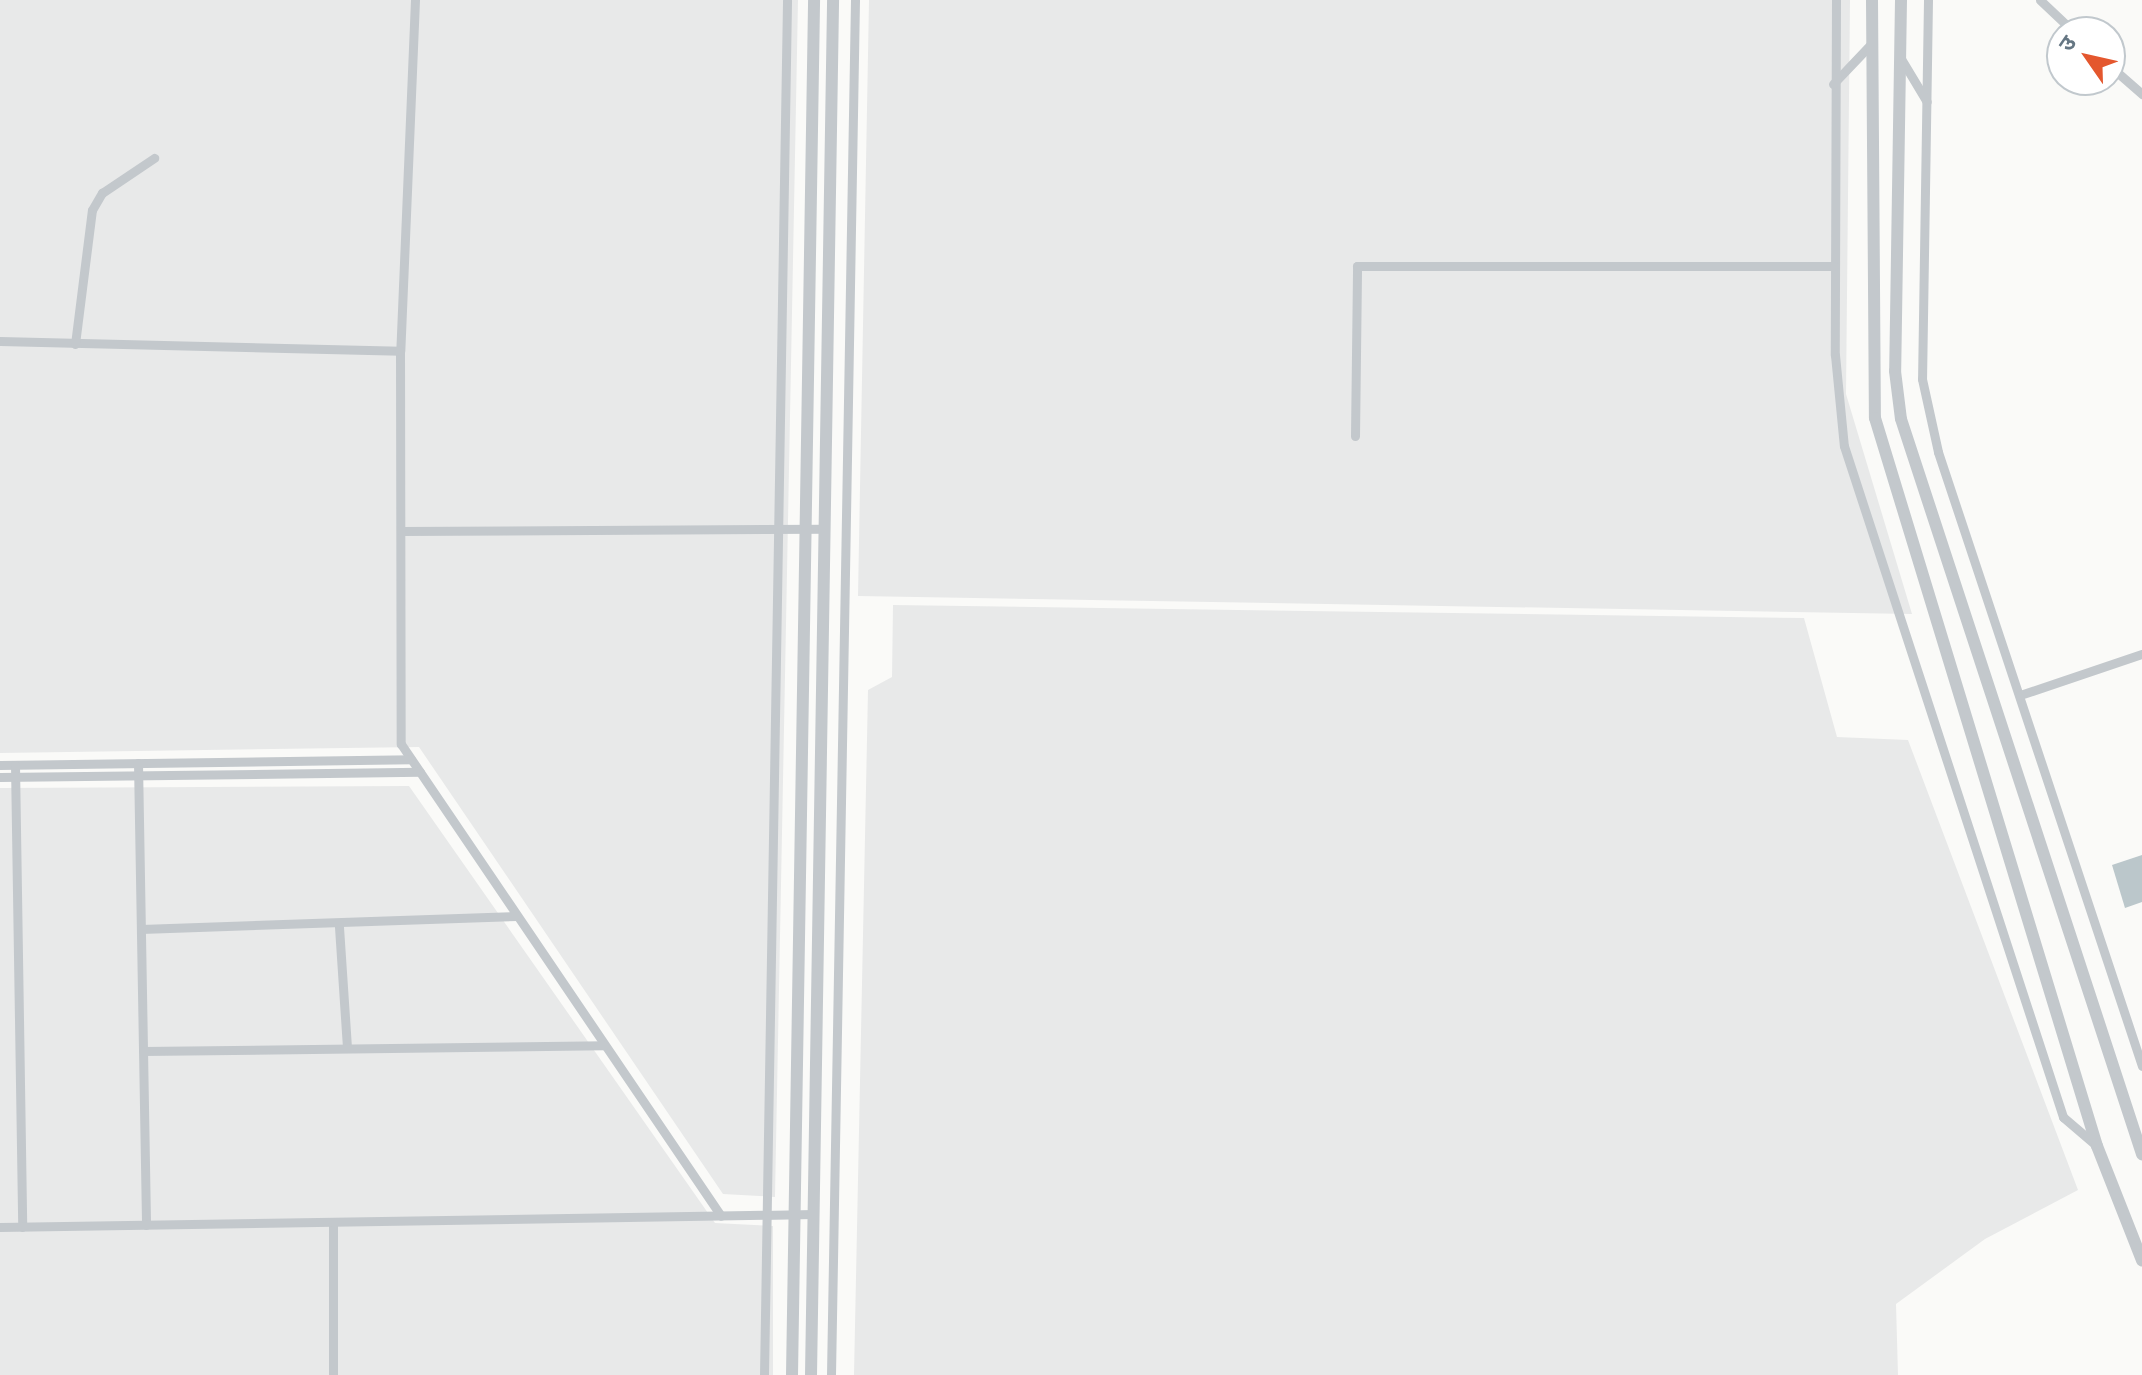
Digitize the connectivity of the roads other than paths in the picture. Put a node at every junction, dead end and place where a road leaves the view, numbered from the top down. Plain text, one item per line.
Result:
1 (415, 0) edge
2 (787, 0) edge
3 (814, 0) edge
4 (833, 0) edge
5 (855, 0) edge
6 (1836, 0) edge
7 (1872, 0) edge
8 (1901, 0) edge
9 (1928, 0) edge
10 (2040, 0) edge
11 (2057, 16) edge
12 (1872, 43) junction
13 (1900, 57) junction
14 (2126, 80) edge
15 (1833, 84) junction
16 (2142, 94) edge
17 (1928, 104) junction
18 (154, 158) dead end
19 (1834, 266) junction
20 (0, 341) edge
21 (75, 344) junction
22 (400, 351) junction
23 (1355, 436) dead end
24 (805, 529) junction
25 (825, 529) junction
26 (401, 531) junction
27 (777, 531) junction
28 (2142, 654) edge
29 (2020, 695) junction
30 (411, 759) junction
31 (138, 763) junction
32 (0, 765) edge
33 (15, 765) junction
34 (420, 772) junction
35 (138, 775) junction
36 (15, 776) junction
37 (0, 777) edge
38 (517, 916) junction
39 (339, 927) junction
40 (141, 929) junction
41 (604, 1045) junction
42 (347, 1048) junction
43 (143, 1051) junction
44 (2142, 1066) edge
45 (2097, 1146) junction
46 (2142, 1154) edge
47 (794, 1214) junction
48 (814, 1214) junction
49 (767, 1215) junction
50 (721, 1216) junction
51 (333, 1222) junction
52 (146, 1225) junction
53 (0, 1227) edge
54 (22, 1227) junction
55 (2142, 1260) edge
56 (333, 1375) edge
57 (754, 1375) edge
58 (764, 1375) edge
59 (792, 1375) edge
60 (811, 1375) edge
61 (831, 1375) edge

1 - 22 street
2 - 27 street
3 - 24 street
4 - 25 street
5 - 61 street
6 - 15 street
7 - 12 street
8 - 13 street
9 - 17 street
10 - 11 street
12 - 15 street
12 - 45 street
13 - 17 street
13 - 46 street
14 - 16 street
15 - 19 street
17 - 29 street
18 - 21 street
19 - 23 street
19 - 45 street
20 - 21 street
21 - 22 street
22 - 26 street
24 - 25 street
24 - 27 street
24 - 47 street
25 - 48 street
26 - 27 street
26 - 30 street
27 - 49 street
28 - 29 street
29 - 44 street
30 - 31 street
30 - 34 street
31 - 33 street
31 - 35 street
32 - 33 street
33 - 36 street
34 - 35 street
34 - 38 street
35 - 36 street
35 - 40 street
36 - 37 street
36 - 54 street
38 - 39 street
38 - 41 street
39 - 40 street
39 - 42 street
40 - 43 street
41 - 42 street
41 - 50 street
42 - 43 street
43 - 52 street
45 - 55 street
47 - 48 street
47 - 49 street
47 - 59 street
48 - 60 street
49 - 50 street
49 - 58 street
50 - 51 street
51 - 52 street
51 - 56 street
52 - 54 street
53 - 54 street
57 - 58 street

